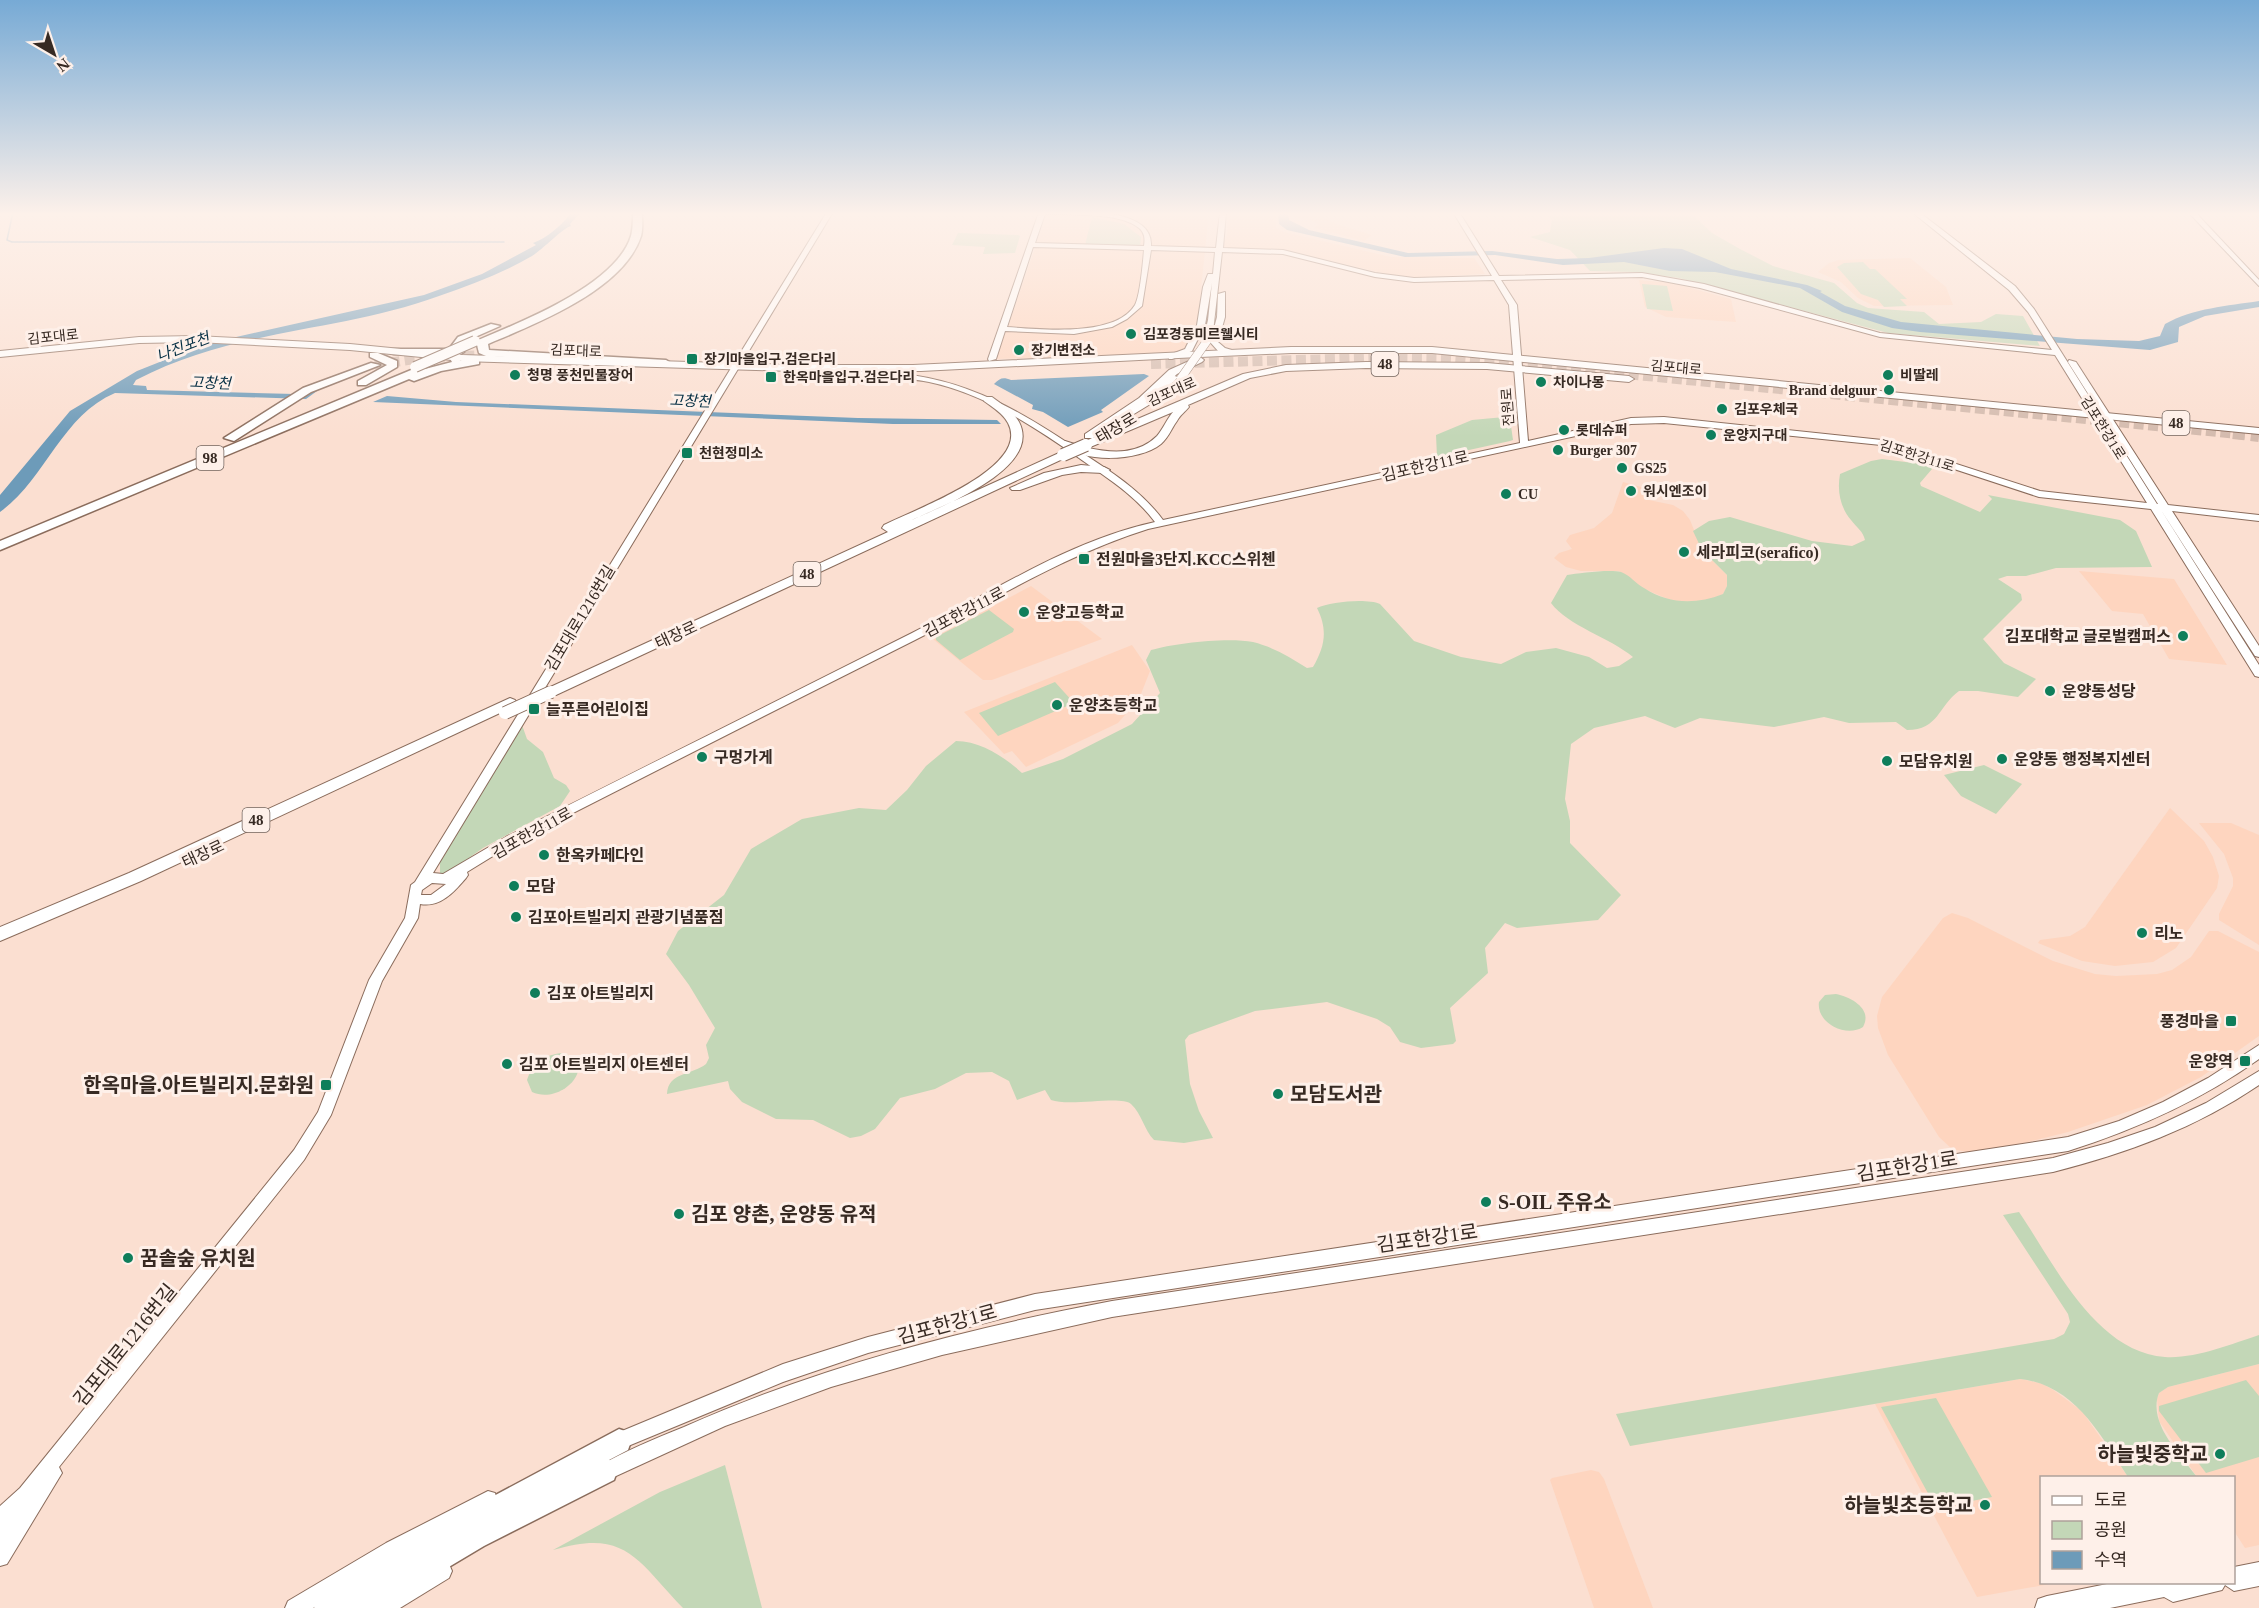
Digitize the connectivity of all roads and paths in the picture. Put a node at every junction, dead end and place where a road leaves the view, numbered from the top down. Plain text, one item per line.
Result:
1 (581, 287) edge
2 (587, 287) edge
3 (783, 287) edge
4 (1017, 287) edge
5 (1141, 287) edge
6 (1211, 287) edge
7 (1212, 287) edge
8 (1221, 287) edge
9 (1504, 287) edge
10 (1698, 287) edge
11 (2011, 287) edge
12 (2019, 287) edge
13 (1002, 329) junction
14 (2049, 331) junction
15 (2058, 349) junction
16 (481, 350) junction
17 (394, 351) junction
18 (456, 351) junction
19 (1238, 353) junction
20 (1255, 355) junction
21 (0, 356) edge
22 (1172, 357) junction
23 (1518, 357) junction
24 (1206, 358) junction
25 (992, 359) junction
26 (374, 360) junction
27 (1489, 361) junction
28 (666, 363) junction
29 (1006, 363) junction
30 (979, 364) junction
31 (426, 365) junction
32 (1564, 367) junction
33 (733, 368) junction
34 (913, 368) junction
35 (1519, 369) junction
36 (852, 374) junction
37 (1252, 374) junction
38 (880, 375) junction
39 (1198, 397) junction
40 (988, 399) junction
41 (2052, 410) junction
42 (2103, 420) junction
43 (2058, 421) junction
44 (2259, 431) edge
45 (1097, 436) junction
46 (2259, 438) edge
47 (1524, 444) junction
48 (1062, 450) junction
49 (196, 460) junction
50 (1104, 470) junction
51 (145, 478) junction
52 (2154, 508) junction
53 (2165, 509) junction
54 (2259, 519) edge
55 (1161, 524) junction
56 (0, 539) edge
57 (885, 539) junction
58 (864, 541) junction
59 (0, 546) edge
60 (2259, 654) edge
61 (2259, 674) edge
62 (553, 687) junction
63 (508, 708) junction
64 (439, 882) junction
65 (418, 891) junction
66 (0, 934) edge
67 (0, 945) edge
68 (2259, 1051) edge
69 (2259, 1077) edge
70 (619, 1441) junction
71 (605, 1471) junction
72 (0, 1521) edge
73 (5, 1550) edge
74 (2259, 1569) edge
75 (0, 1570) edge
76 (2235, 1574) edge
77 (2259, 1574) edge
78 (2235, 1579) edge
79 (2172, 1584) edge
80 (2204, 1584) edge
81 (295, 1608) edge
82 (327, 1608) edge
83 (355, 1608) edge
84 (382, 1608) edge
85 (2047, 1608) edge
86 (2085, 1608) edge

1 - 18 highway
2 - 16 highway
3 - 33 street, 김포대로1216번길
4 - 13 street
5 - 13 street
6 - 22 street
7 - 45 street, 태장로, bridge
8 - 19 street
9 - 23 street, 전원로
10 - 15 street
11 - 14 street, 김포한강1로
12 - 14 street, 김포한강1로
13 - 25 street
14 - 15 street, 김포한강1로
15 - 42 street, 김포한강1로
16 - 18 highway
16 - 28 highway
16 - 31 highway
16 - 31 highway, 98
16 - 33 main road, 김포대로
17 - 18 highway
17 - 18 highway
17 - 21 main road, 김포대로
17 - 31 main road, 김포대로
18 - 28 main road, 김포대로
18 - 31 main road, 김포대로
19 - 22 main road, 김포대로
19 - 24 main road
19 - 27 main road, 김포대로
20 - 24 main road, 48
20 - 27 main road
20 - 37 main road, 48
21 - 26 main road, 김포대로
22 - 29 main road, 김포대로
22 - 38 main road, 김포대로
23 - 27 main road, 김포대로 / 48
23 - 32 main road, 김포대로 / 48
23 - 35 street, 전원로
24 - 45 main road, 48
25 - 29 main road
25 - 30 main road
26 - 31 main road, 김포대로
26 - 49 highway
26 - 51 highway
27 - 35 main road, 김포대로 / 48
27 - 37 main road, 김포대로 / 48
28 - 33 main road, 김포대로
29 - 30 main road, 김포대로
30 - 34 main road, 김포대로
31 - 49 highway, 98
32 - 35 main road, 김포대로 / 48
32 - 41 main road, 김포대로 / 48
32 - 43 main road, 김포대로 / 48
33 - 34 main road, 김포대로
33 - 36 main road, 김포대로
33 - 64 street, 김포대로1216번길
34 - 36 main road, 김포대로
35 - 47 street, 전원로
36 - 38 street
37 - 39 main road, 김포대로 / 48
38 - 40 street
39 - 45 main road, 김포대로 / 48
39 - 48 main road
40 - 48 street
40 - 58 main road
41 - 42 main road, 김포대로 / 48
41 - 43 main road
42 - 43 main road, 김포대로 / 48
42 - 44 main road, 김포대로 / 48
42 - 46 main road, 김포대로 / 48
42 - 52 street, 김포한강1로
42 - 53 street, 김포한강1로
45 - 48 main road, 태장로 / 48, bridge
47 - 52 street, 김포한강11로
47 - 55 street, 김포한강11로
48 - 50 street
48 - 57 main road, 태장로 / 48
48 - 58 main road, 태장로 / 48
49 - 51 highway, 98
49 - 59 highway, 98
50 - 55 street
50 - 57 main road
51 - 56 highway, 98
52 - 53 street, 김포한강11로
52 - 61 street, 김포한강1로
53 - 54 street, 김포한강11로
53 - 60 street, 김포한강1로
55 - 64 street, 김포한강11로
57 - 62 main road, 태장로 / 48
58 - 62 main road, 태장로 / 48
62 - 63 main road, 태장로 / 48, bridge
63 - 66 main road, 태장로 / 48
63 - 67 main road, 태장로 / 48
64 - 65 street
64 - 65 street
64 - 73 street, 김포대로1216번길
65 - 72 street, 김포대로1216번길
68 - 70 street, 김포한강1로
69 - 71 street, 김포한강1로
70 - 81 street, 김포한강1로
70 - 82 highway
71 - 83 highway
71 - 84 street, 김포한강1로
72 - 73 street
73 - 75 street, 김포대로1216번길
74 - 76 main road
77 - 78 main road
79 - 85 main road
80 - 86 main road

